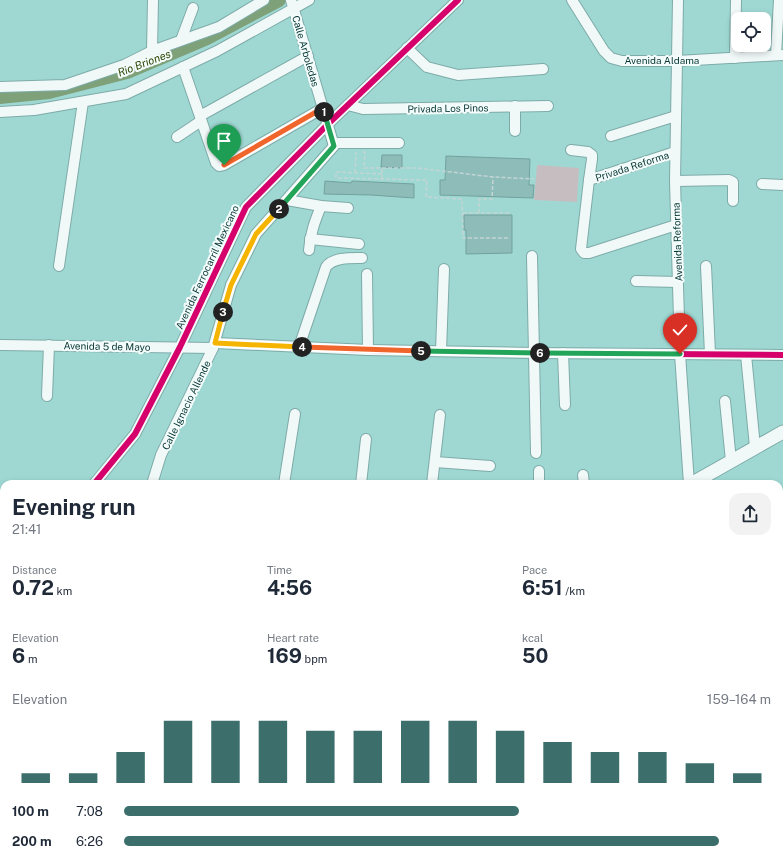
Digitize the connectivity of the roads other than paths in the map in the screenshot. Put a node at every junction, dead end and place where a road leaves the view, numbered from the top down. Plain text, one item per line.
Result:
1 (153, 0) edge
2 (264, 0) edge
3 (309, 0) edge
4 (458, 0) edge
5 (572, 0) edge
6 (678, 0) edge
7 (736, 0) edge
8 (779, 0) edge
9 (293, 4) edge
10 (193, 8) dead end
11 (181, 40) junction
12 (407, 48) junction
13 (152, 51) junction
14 (780, 55) edge
15 (308, 56) junction
16 (735, 58) junction
17 (677, 62) junction
18 (183, 67) junction
19 (543, 69) dead end
20 (0, 87) edge
21 (83, 102) junction
22 (348, 105) junction
23 (515, 106) junction
24 (548, 106) dead end
25 (323, 108) junction
26 (0, 112) edge
27 (676, 116) junction
28 (200, 118) junction
29 (328, 124) junction
30 (515, 131) dead end
31 (611, 136) dead end
32 (177, 137) dead end
33 (333, 143) junction
34 (399, 143) dead end
35 (571, 150) dead end
36 (675, 152) junction
37 (589, 180) junction
38 (675, 181) junction
39 (762, 184) dead end
40 (783, 184) edge
41 (287, 200) junction
42 (734, 201) dead end
43 (321, 206) junction
44 (348, 208) dead end
45 (676, 225) junction
46 (310, 239) junction
47 (359, 244) dead end
48 (309, 250) dead end
49 (532, 256) dead end
50 (362, 258) dead end
51 (59, 266) dead end
52 (706, 266) dead end
53 (444, 269) dead end
54 (367, 274) dead end
55 (636, 281) dead end
56 (678, 282) junction
57 (0, 345) edge
58 (49, 345) junction
59 (214, 345) junction
60 (180, 347) junction
61 (299, 347) junction
62 (368, 350) junction
63 (440, 351) junction
64 (535, 353) junction
65 (563, 353) junction
66 (680, 354) junction
67 (710, 354) junction
68 (746, 355) junction
69 (783, 355) edge
70 (47, 396) dead end
71 (725, 401) dead end
72 (565, 405) dead end
73 (295, 414) dead end
74 (440, 415) dead end
75 (783, 432) edge
76 (366, 439) dead end
77 (755, 448) junction
78 (536, 453) dead end
79 (731, 461) junction
80 (435, 462) junction
81 (490, 466) dead end
82 (538, 470) dead end
83 (97, 480) edge
84 (153, 480) edge
85 (285, 480) edge
86 (361, 480) edge
87 (433, 480) edge
88 (539, 480) edge
89 (690, 480) edge
90 (697, 480) edge
91 (783, 858) edge
92 (783, 864) edge

1 - 13 street
2 - 11 street
3 - 9 street
4 - 12 street, Avenida Ferrocarril Mexicano
5 - 17 street, Avenida Aldama
6 - 17 street, Avenida Reforma
7 - 16 street
8 - 14 street
9 - 15 street, Calle Arboledas
9 - 18 street
10 - 11 street
11 - 13 street
12 - 19 street
12 - 22 street, Avenida Ferrocarril Mexicano
13 - 20 street
14 - 16 street, Avenida Aldama
15 - 25 street, Calle Arboledas
15 - 28 street
16 - 17 street, Avenida Aldama
17 - 27 street, Avenida Reforma
18 - 21 street
18 - 28 street
21 - 26 street
21 - 51 street
22 - 23 street, Privada Los Pinos
22 - 29 street, Avenida Ferrocarril Mexicano
23 - 24 street, Privada Los Pinos
23 - 30 street
25 - 28 street
25 - 29 street, Calle Arboledas
27 - 31 street
27 - 36 street, Avenida Reforma
28 - 32 street
29 - 33 street
29 - 60 street, Avenida Ferrocarril Mexicano
33 - 34 street
33 - 41 street, Calle Ignacio Allende
35 - 37 street, Privada Reforma
36 - 37 street, Privada Reforma
36 - 38 street, Avenida Reforma
37 - 45 street, Privada Reforma
38 - 42 street
38 - 45 street, Avenida Reforma
39 - 40 street
41 - 43 street
41 - 59 street, Calle Ignacio Allende
43 - 44 street
43 - 46 street
45 - 56 street, Avenida Reforma
46 - 47 street
46 - 48 street
49 - 64 street
50 - 61 street
52 - 67 street
53 - 63 street
54 - 62 street
55 - 56 street
56 - 66 street, Avenida Reforma
57 - 58 street, Avenida 5 de Mayo
58 - 60 street, Avenida 5 de Mayo
58 - 70 street
59 - 60 street, Avenida 5 de Mayo
59 - 61 street, Avenida 5 de Mayo
59 - 84 street, Calle Ignacio Allende
60 - 83 street, Avenida Ferrocarril Mexicano
61 - 62 street, Avenida 5 de Mayo
62 - 63 street, Avenida 5 de Mayo
63 - 64 street, Avenida 5 de Mayo
64 - 65 street, Avenida 5 de Mayo
64 - 78 street
65 - 66 street, Avenida 5 de Mayo
65 - 72 street
66 - 67 street, Avenida 5 de Mayo
66 - 89 street, Avenida Reforma
67 - 68 street, Avenida 5 de Mayo
68 - 69 street, Avenida 5 de Mayo
68 - 77 street
71 - 79 street
73 - 85 street
74 - 80 street
75 - 77 main road
76 - 86 street
77 - 79 main road
79 - 90 main road
80 - 81 street
80 - 87 street
82 - 88 street
91 - 92 street

